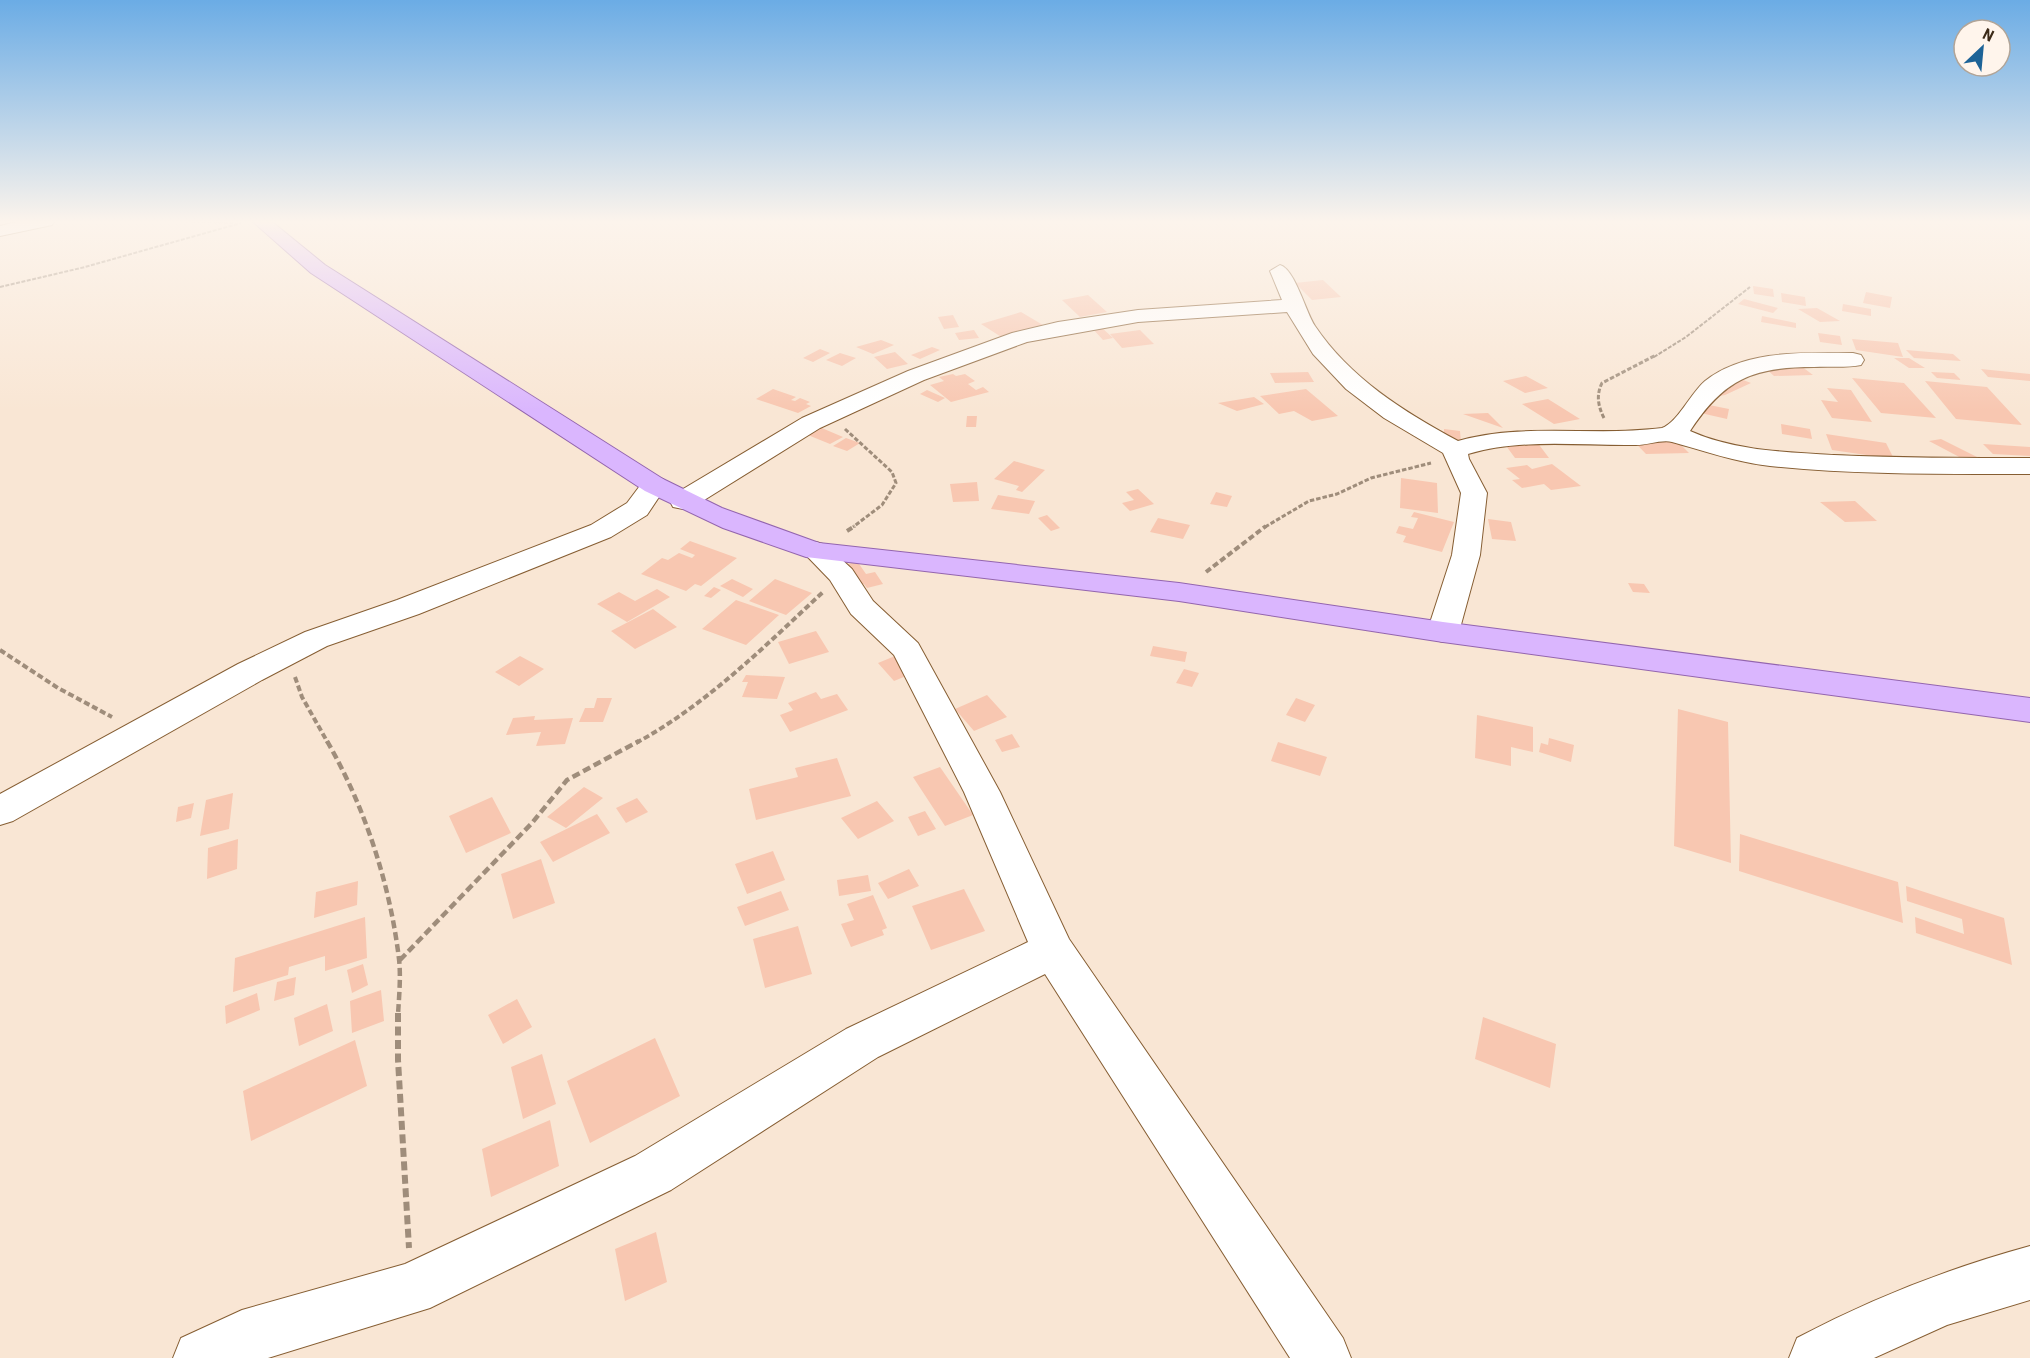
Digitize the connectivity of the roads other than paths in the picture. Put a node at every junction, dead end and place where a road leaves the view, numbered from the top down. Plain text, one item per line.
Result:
1 (342, 284) edge
2 (1286, 284) edge
3 (1296, 306) junction
4 (1853, 360) dead end
5 (1673, 433) junction
6 (1456, 454) junction
7 (2030, 466) edge
8 (654, 484) junction
9 (683, 501) junction
10 (829, 563) junction
11 (1443, 632) junction
12 (2030, 710) edge
13 (0, 811) edge
14 (1053, 950) junction
15 (2030, 1273) edge
16 (201, 1358) edge
17 (1323, 1358) edge
18 (1817, 1358) edge

1 - 8 main road
2 - 3 street
3 - 6 street
3 - 9 street
4 - 5 street
5 - 6 street
5 - 7 street
6 - 11 street
8 - 9 main road
8 - 13 street
9 - 10 main road
10 - 11 main road
10 - 14 street
11 - 12 main road
14 - 16 street
14 - 17 street
15 - 18 street

